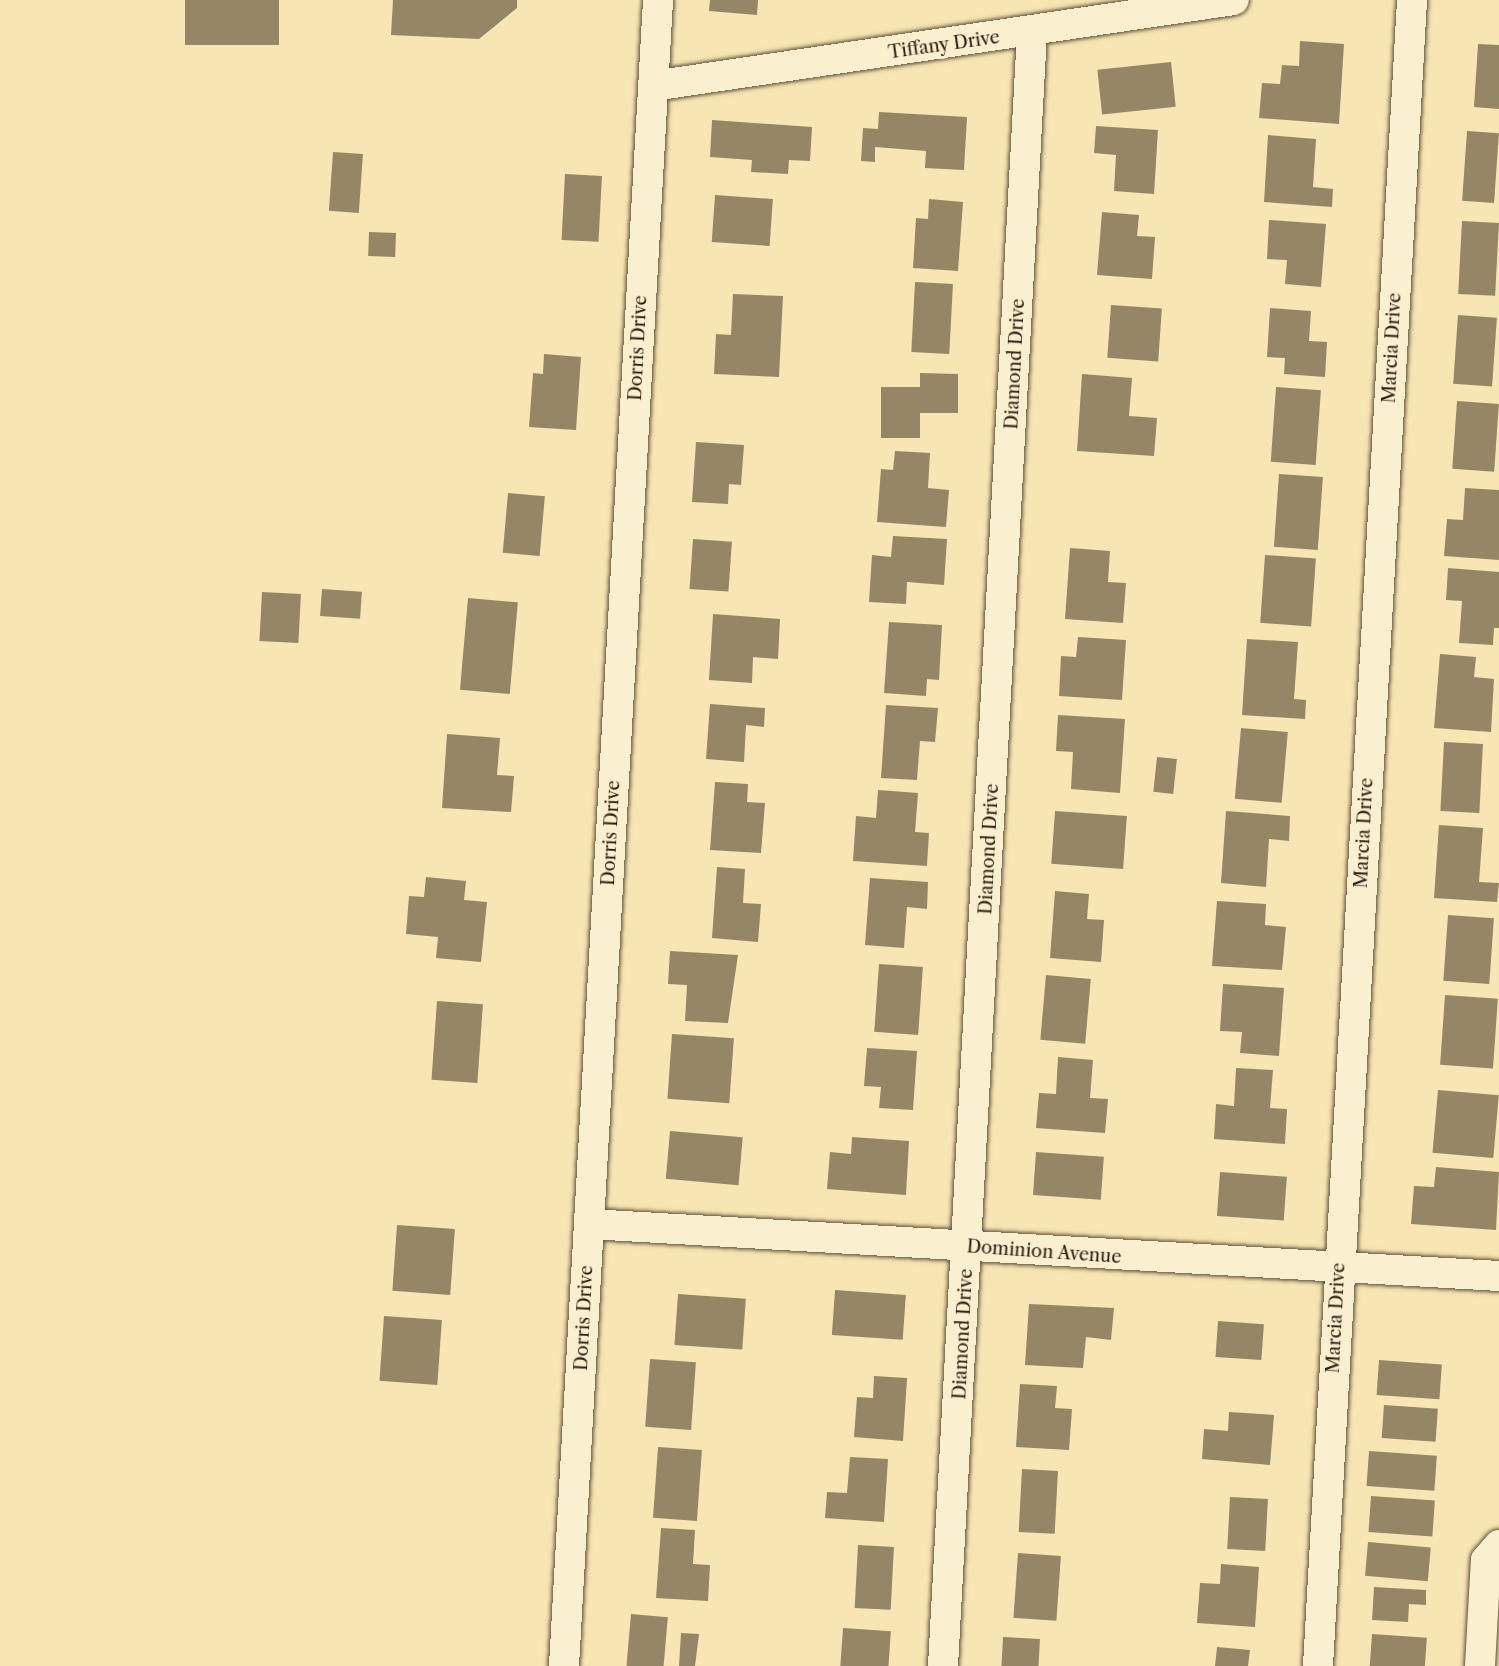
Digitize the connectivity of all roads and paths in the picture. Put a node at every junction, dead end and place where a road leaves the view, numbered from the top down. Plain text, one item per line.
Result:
1 (658, 0) edge
2 (1234, 0) edge
3 (1412, 0) edge
4 (1032, 32) junction
5 (653, 86) junction
6 (589, 1224) junction
7 (968, 1246) junction
8 (1339, 1271) junction
9 (1499, 1276) edge
10 (1499, 1545) edge
11 (564, 1666) edge
12 (943, 1666) edge
13 (1318, 1666) edge
14 (1480, 1666) edge

1 - 5 street, Dorris Drive
2 - 4 street, Tiffany Drive
3 - 8 street, Marcia Drive
4 - 5 street, Tiffany Drive
4 - 7 street, Diamond Drive
5 - 6 street, Dorris Drive
6 - 7 street, Dominion Avenue
6 - 11 street, Dorris Drive
7 - 8 street, Dominion Avenue
7 - 12 street, Diamond Drive
8 - 9 street, Dominion Avenue
8 - 13 street, Marcia Drive
10 - 14 street

